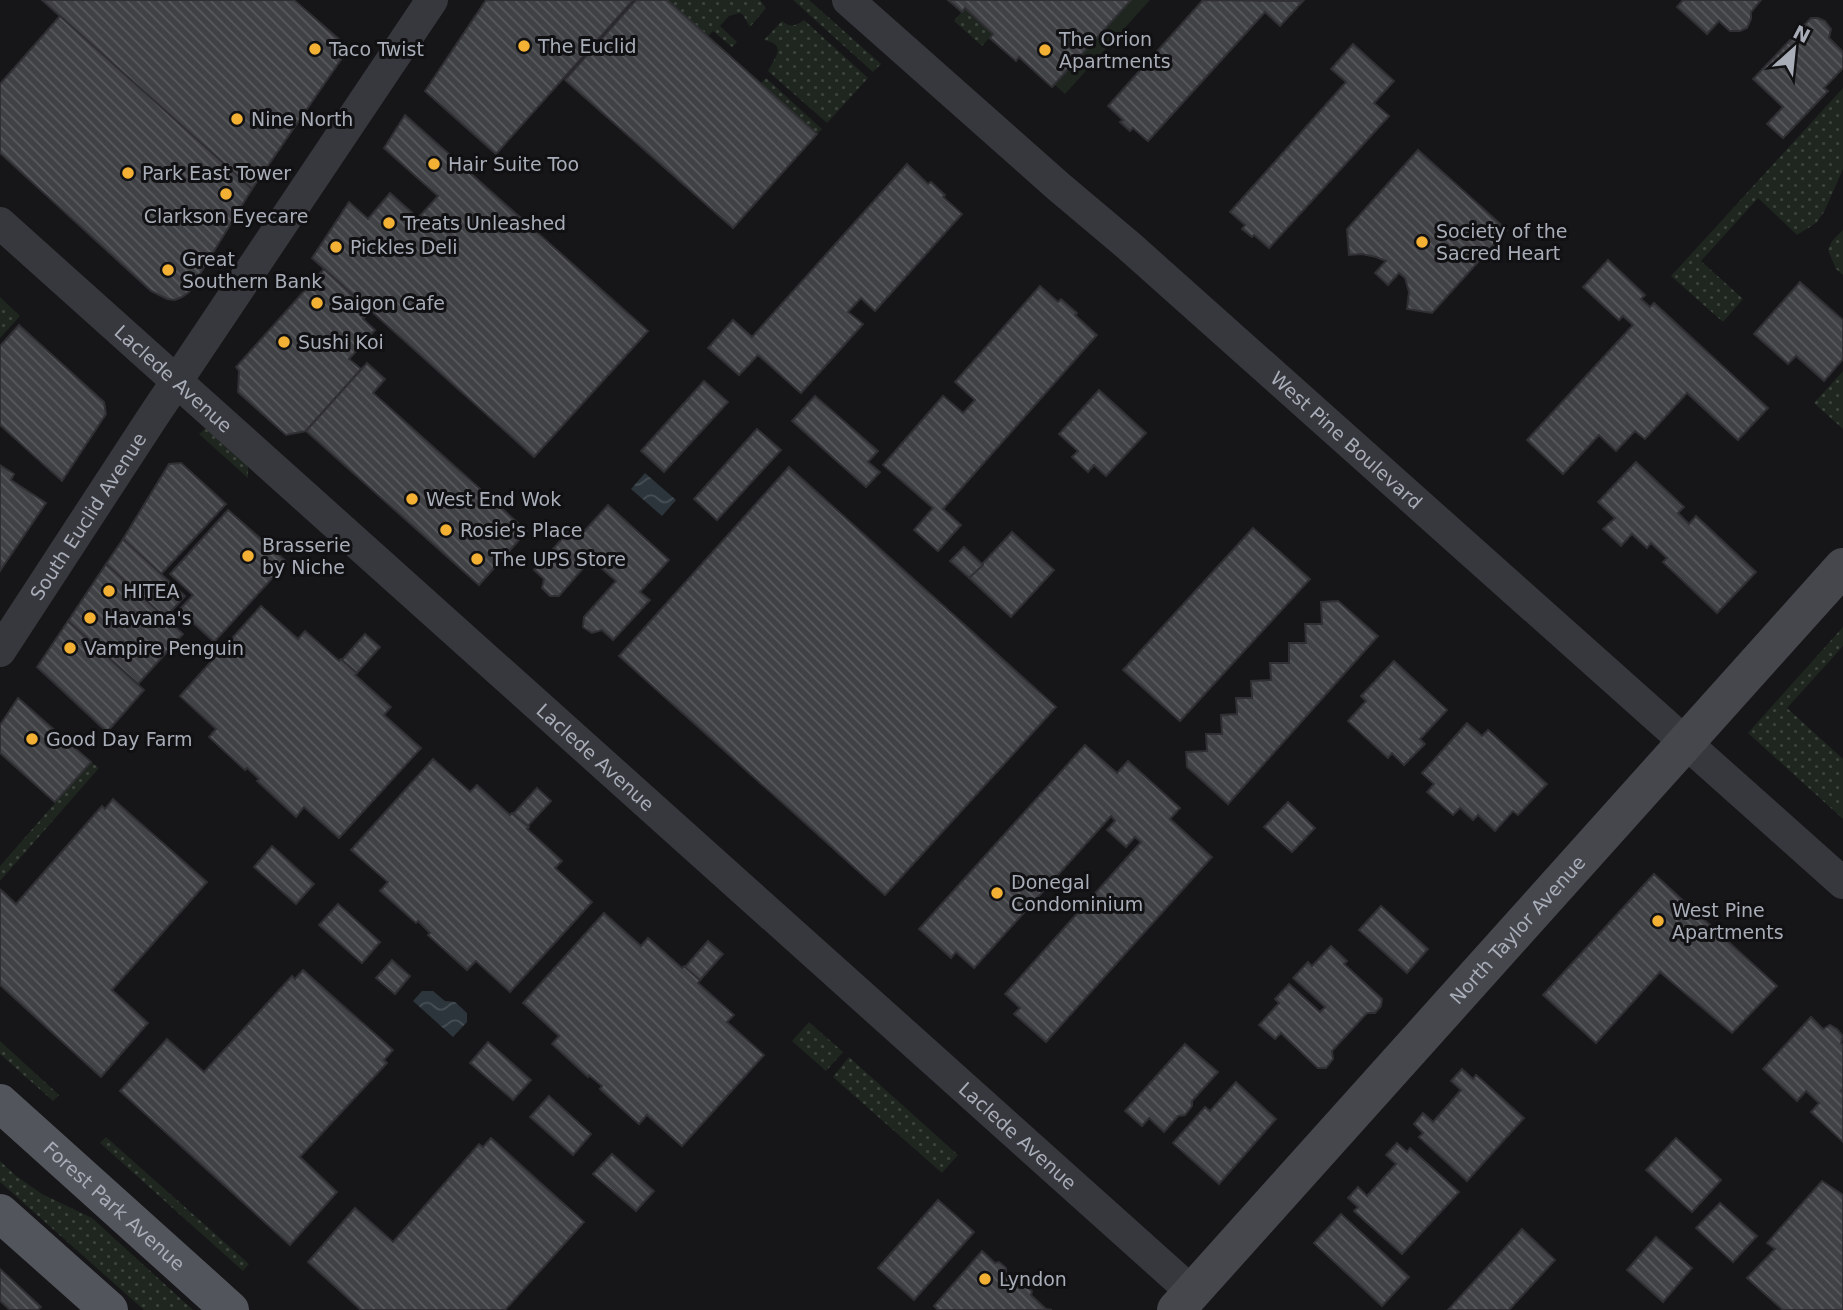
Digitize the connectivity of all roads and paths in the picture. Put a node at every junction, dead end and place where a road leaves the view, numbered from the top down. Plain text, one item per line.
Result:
1 (432, 0) edge
2 (848, 0) edge
3 (0, 223) edge
4 (177, 380) junction
5 (1843, 567) edge
6 (0, 651) edge
7 (1686, 742) junction
8 (1843, 883) edge
9 (0, 1103) edge
10 (0, 1213) edge
11 (1184, 1301) edge
12 (109, 1310) edge
13 (230, 1310) edge

1 - 4 street, South Euclid Avenue
2 - 7 street, West Pine Boulevard
3 - 4 street, Laclede Avenue
4 - 6 street, South Euclid Avenue
4 - 11 street, Laclede Avenue
5 - 7 street, North Taylor Avenue
7 - 8 street, West Pine Boulevard
7 - 11 street, North Taylor Avenue
9 - 13 main road, Forest Park Avenue
10 - 12 main road

